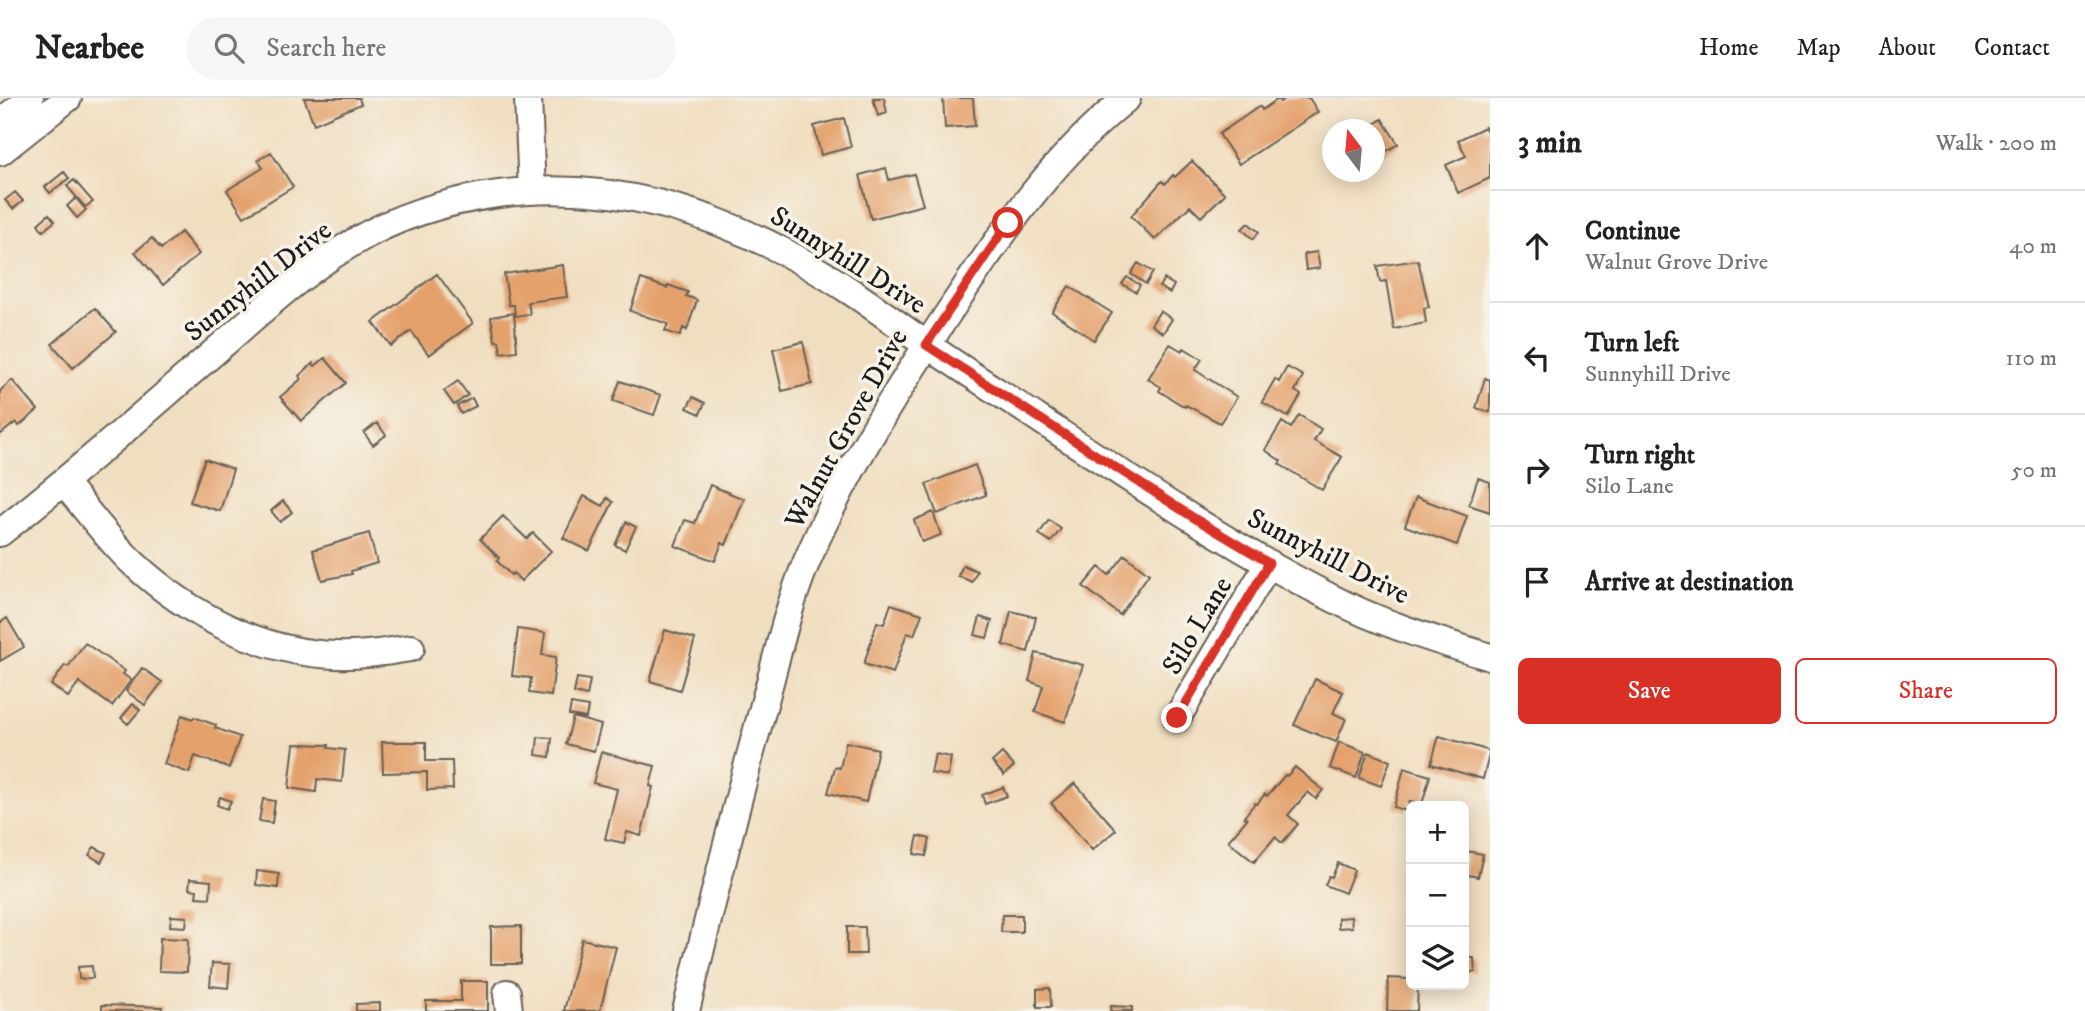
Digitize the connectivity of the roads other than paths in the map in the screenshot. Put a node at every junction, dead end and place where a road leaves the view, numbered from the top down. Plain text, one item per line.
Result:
1 (30, 98) edge
2 (68, 98) edge
3 (528, 98) edge
4 (1118, 100) edge
5 (0, 123) edge
6 (0, 152) edge
7 (532, 191) junction
8 (926, 345) junction
9 (64, 483) junction
10 (0, 533) edge
11 (1269, 563) junction
12 (411, 648) dead end
13 (1490, 657) edge
14 (1177, 718) dead end
15 (686, 1011) edge

1 - 5 street
2 - 6 street
3 - 7 street
4 - 8 street, Walnut Grove Drive
7 - 8 street, Sunnyhill Drive
7 - 9 street, Sunnyhill Drive
8 - 11 street, Sunnyhill Drive
8 - 15 street, Walnut Grove Drive
9 - 10 street, Sunnyhill Drive
9 - 12 street
11 - 13 street, Sunnyhill Drive
11 - 14 street, Silo Lane

